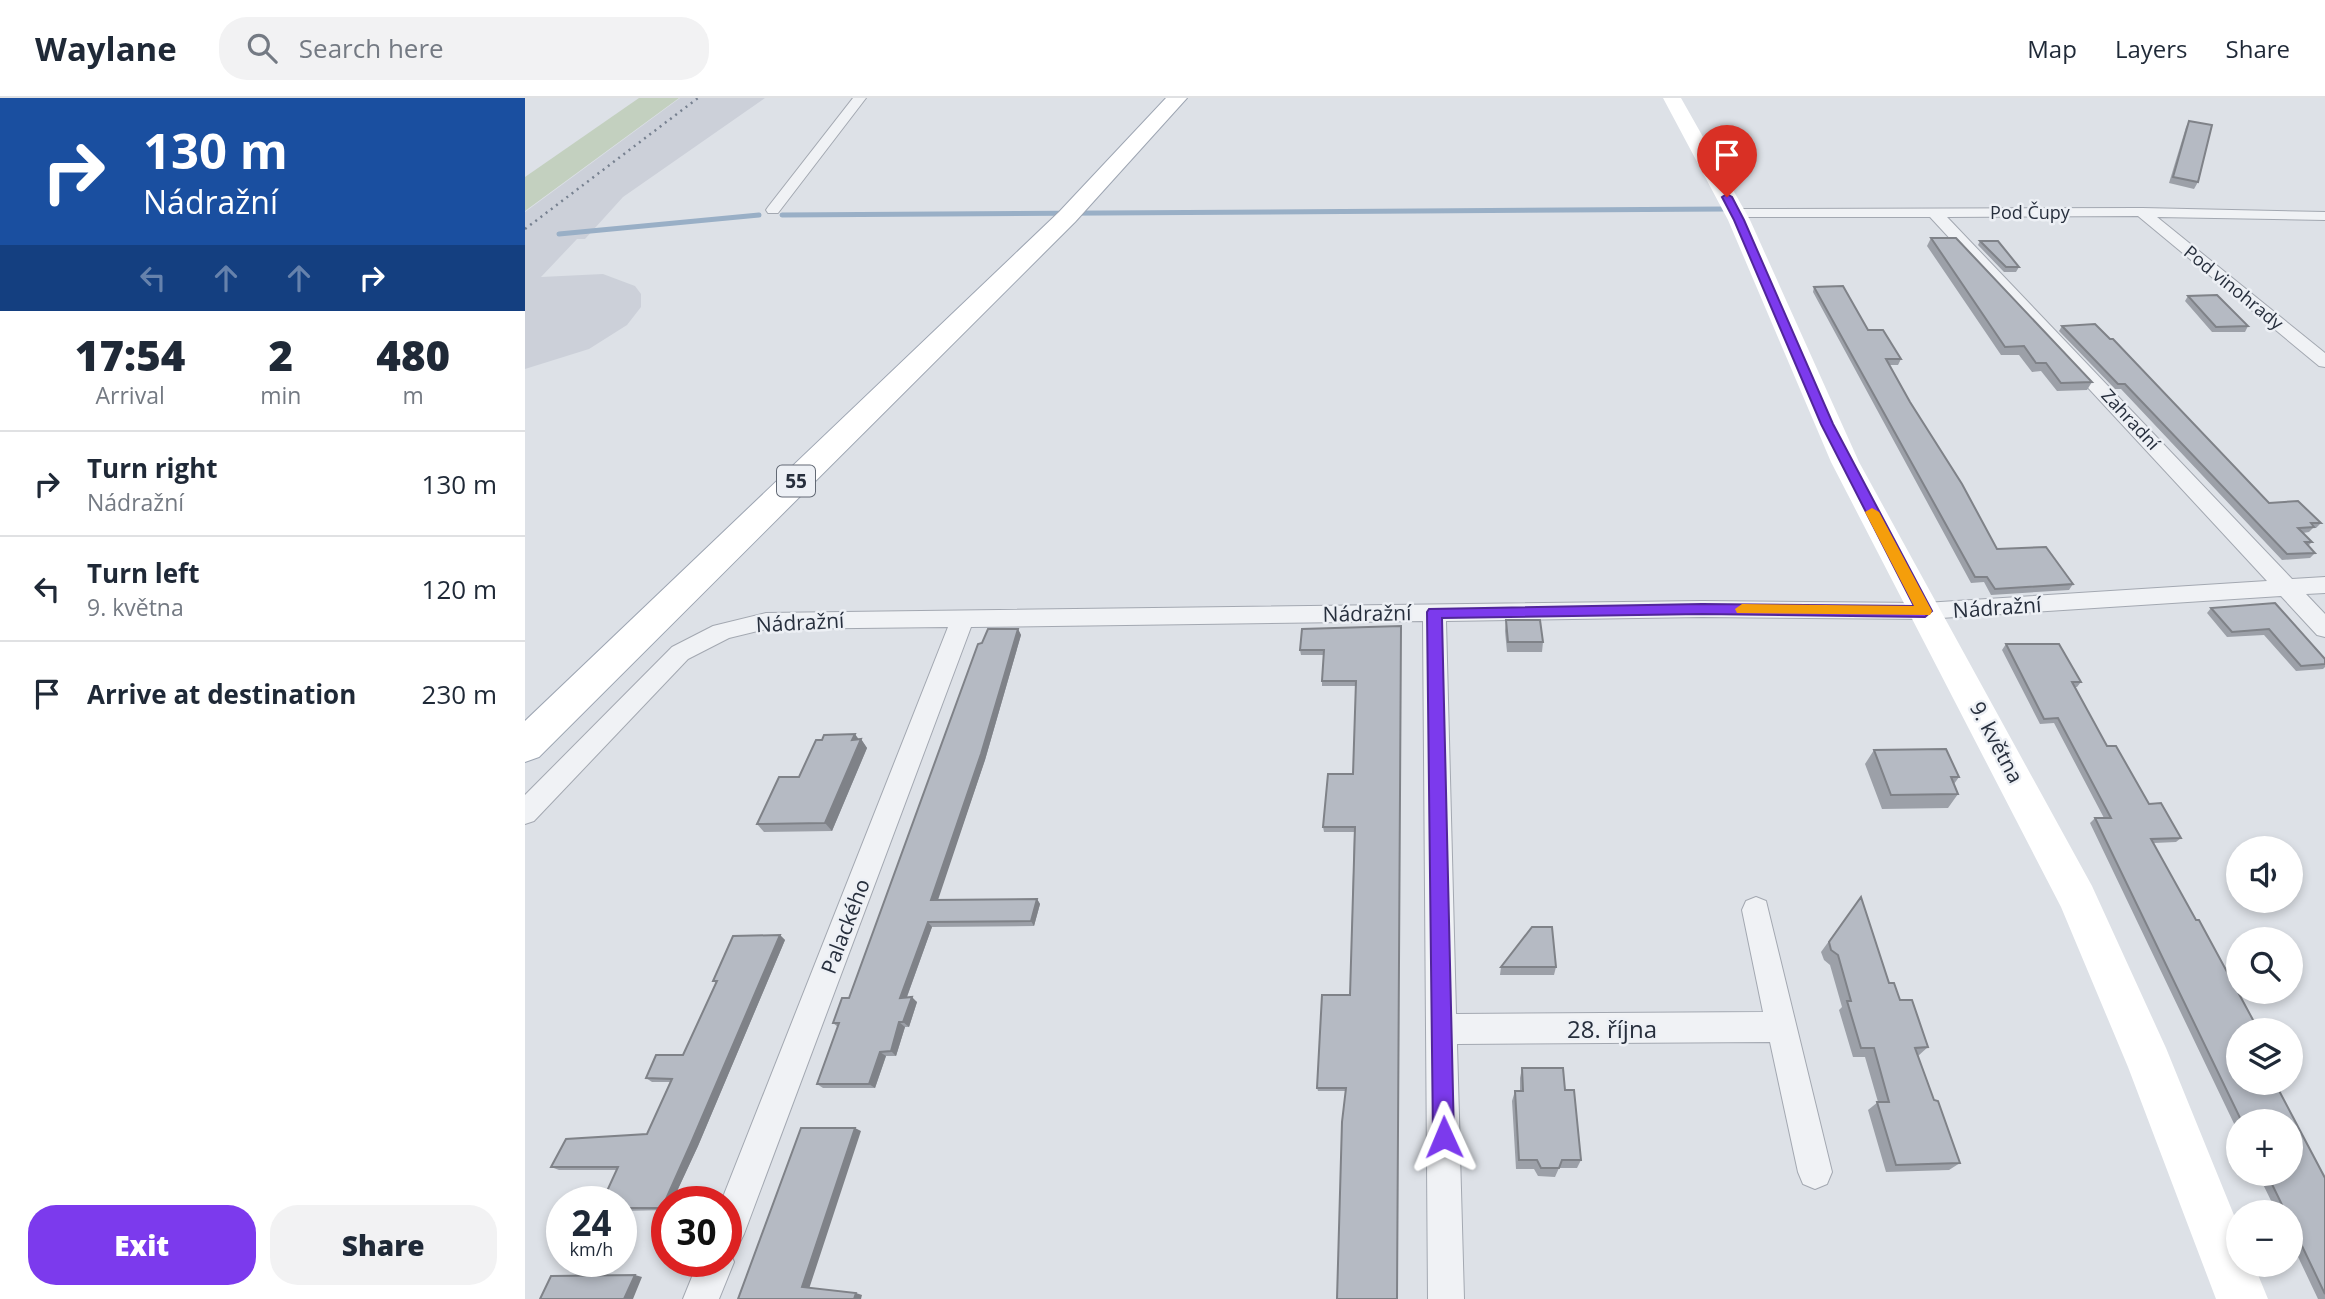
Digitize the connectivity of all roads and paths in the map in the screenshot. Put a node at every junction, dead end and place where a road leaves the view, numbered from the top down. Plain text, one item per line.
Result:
1 (860, 98) edge
2 (1177, 98) edge
3 (1672, 98) edge
4 (1732, 205) junction
5 (773, 210) dead end
6 (1934, 212) junction
7 (2142, 212) junction
8 (2325, 216) edge
9 (2325, 362) edge
10 (2325, 584) edge
11 (2287, 587) junction
12 (1925, 611) junction
13 (1434, 612) junction
14 (964, 617) junction
15 (2325, 629) edge
16 (525, 746) edge
17 (525, 813) edge
18 (1756, 911) dead end
19 (1782, 1027) junction
20 (1442, 1029) junction
21 (1815, 1172) dead end
22 (742, 1193) edge
23 (710, 1277) edge
24 (701, 1299) edge
25 (1447, 1299) edge
26 (2242, 1299) edge

1 - 5 street
2 - 16 main road, 55
3 - 4 street, 9. května
4 - 6 street, Pod Čupy
4 - 12 street, 9. května
6 - 7 street, Pod Čupy
6 - 11 street, Zahradní
7 - 8 street, Pod Čupy
7 - 9 street, Pod vinohrady
10 - 11 street, Nádražní
11 - 12 street, Nádražní
11 - 15 street, Zahradní
12 - 13 street, Nádražní
12 - 26 street, 9. května
13 - 14 street, Nádražní
13 - 20 street
14 - 17 street, Nádražní
14 - 22 street, Palackého
18 - 19 street
19 - 20 street, 28. října
19 - 21 street
20 - 25 street
23 - 24 street

